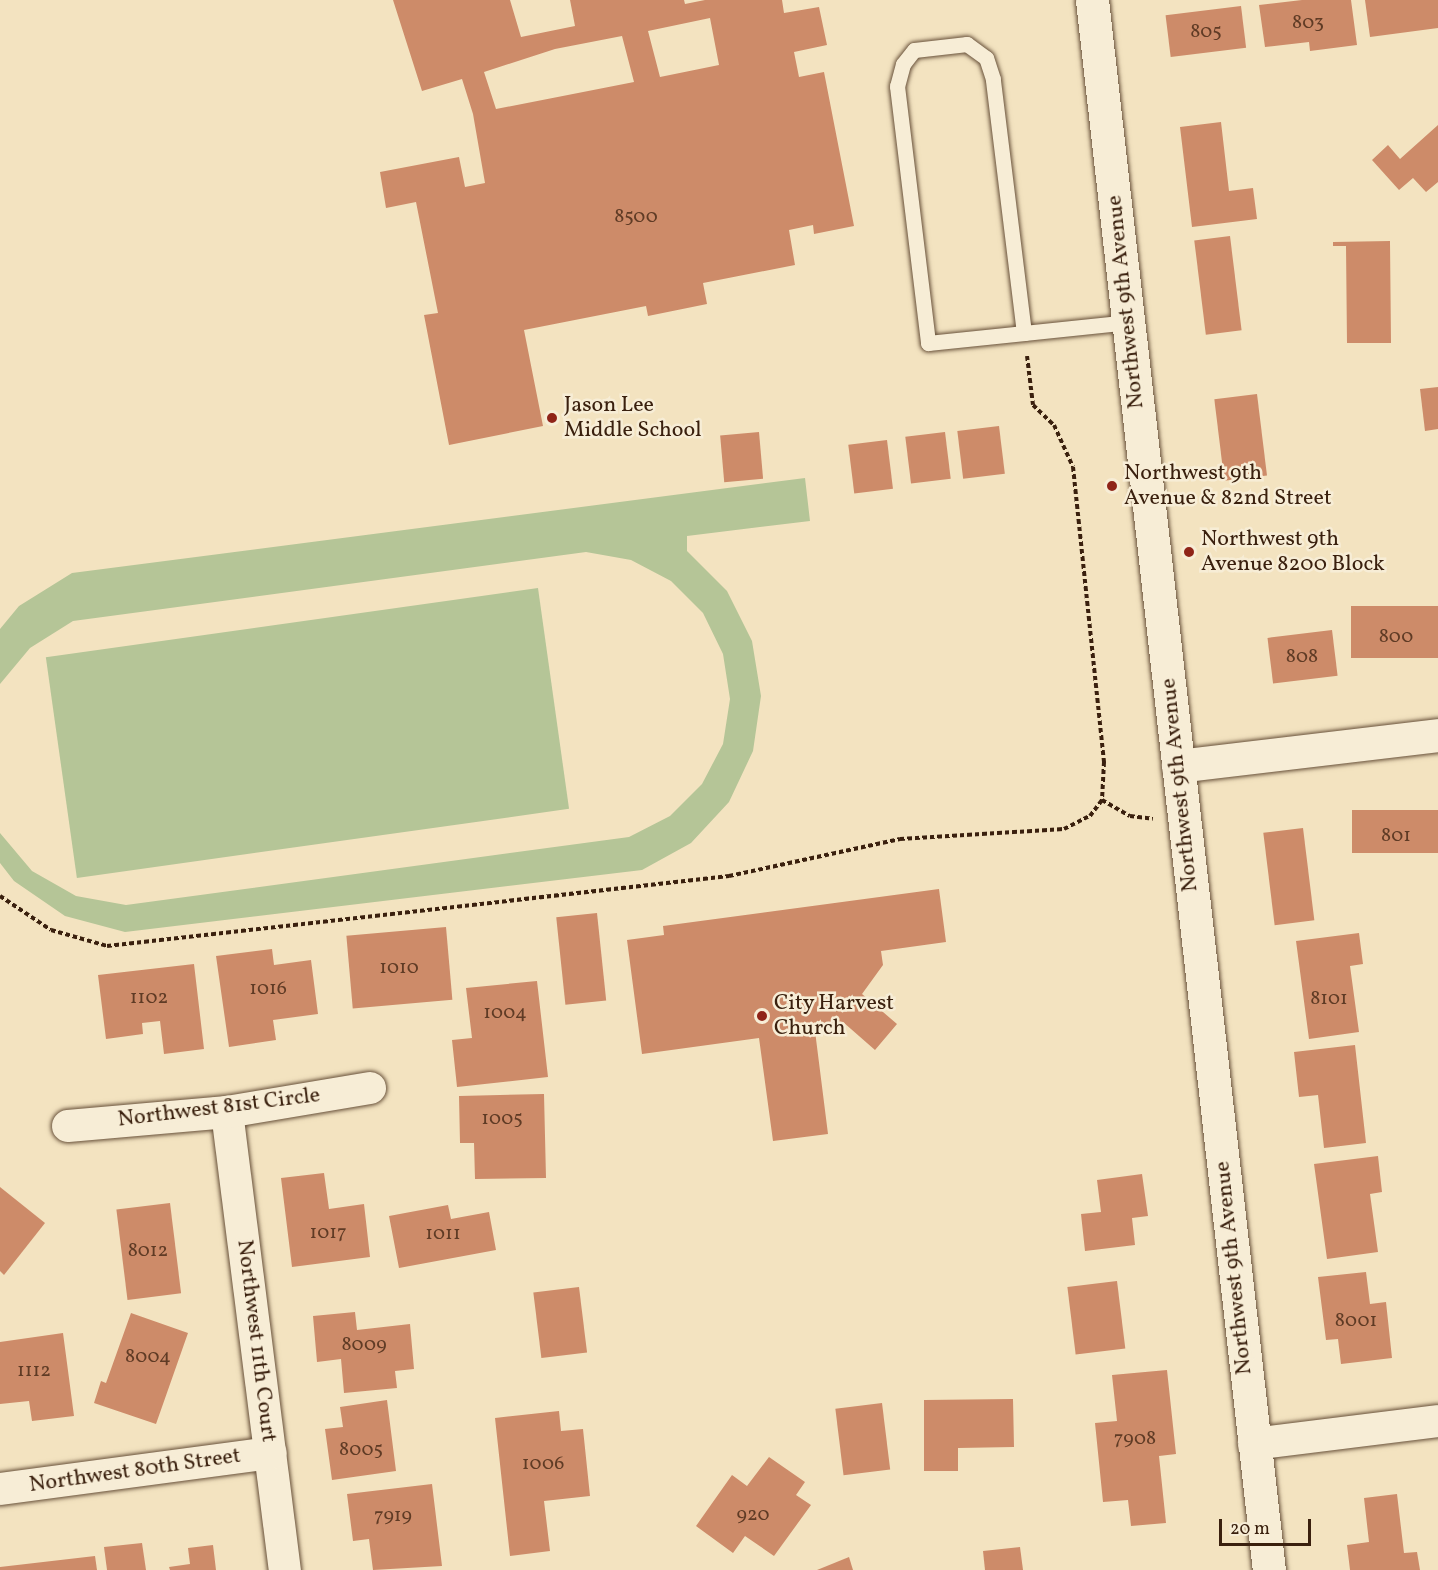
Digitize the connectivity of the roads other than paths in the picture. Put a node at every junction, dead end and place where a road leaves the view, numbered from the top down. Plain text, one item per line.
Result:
1 (1092, 0) edge
2 (1129, 322) junction
3 (1024, 333) junction
4 (1438, 735) edge
5 (1178, 766) junction
6 (370, 1088) dead end
7 (227, 1112) junction
8 (68, 1126) dead end
9 (1438, 1421) edge
10 (1254, 1444) junction
11 (271, 1453) junction
12 (0, 1489) edge
13 (285, 1570) edge
14 (1269, 1570) edge

1 - 2 street, Northwest 9th Avenue
2 - 3 lane
2 - 5 street, Northwest 9th Avenue
3 - 3 lane
4 - 5 street
5 - 10 street, Northwest 9th Avenue
6 - 7 street, Northwest 81st Circle
7 - 8 street, Northwest 81st Circle
7 - 11 street, Northwest 11th Court
9 - 10 street
10 - 14 street, Northwest 9th Avenue
11 - 12 street, Northwest 80th Street
11 - 13 street, Northwest 11th Court

